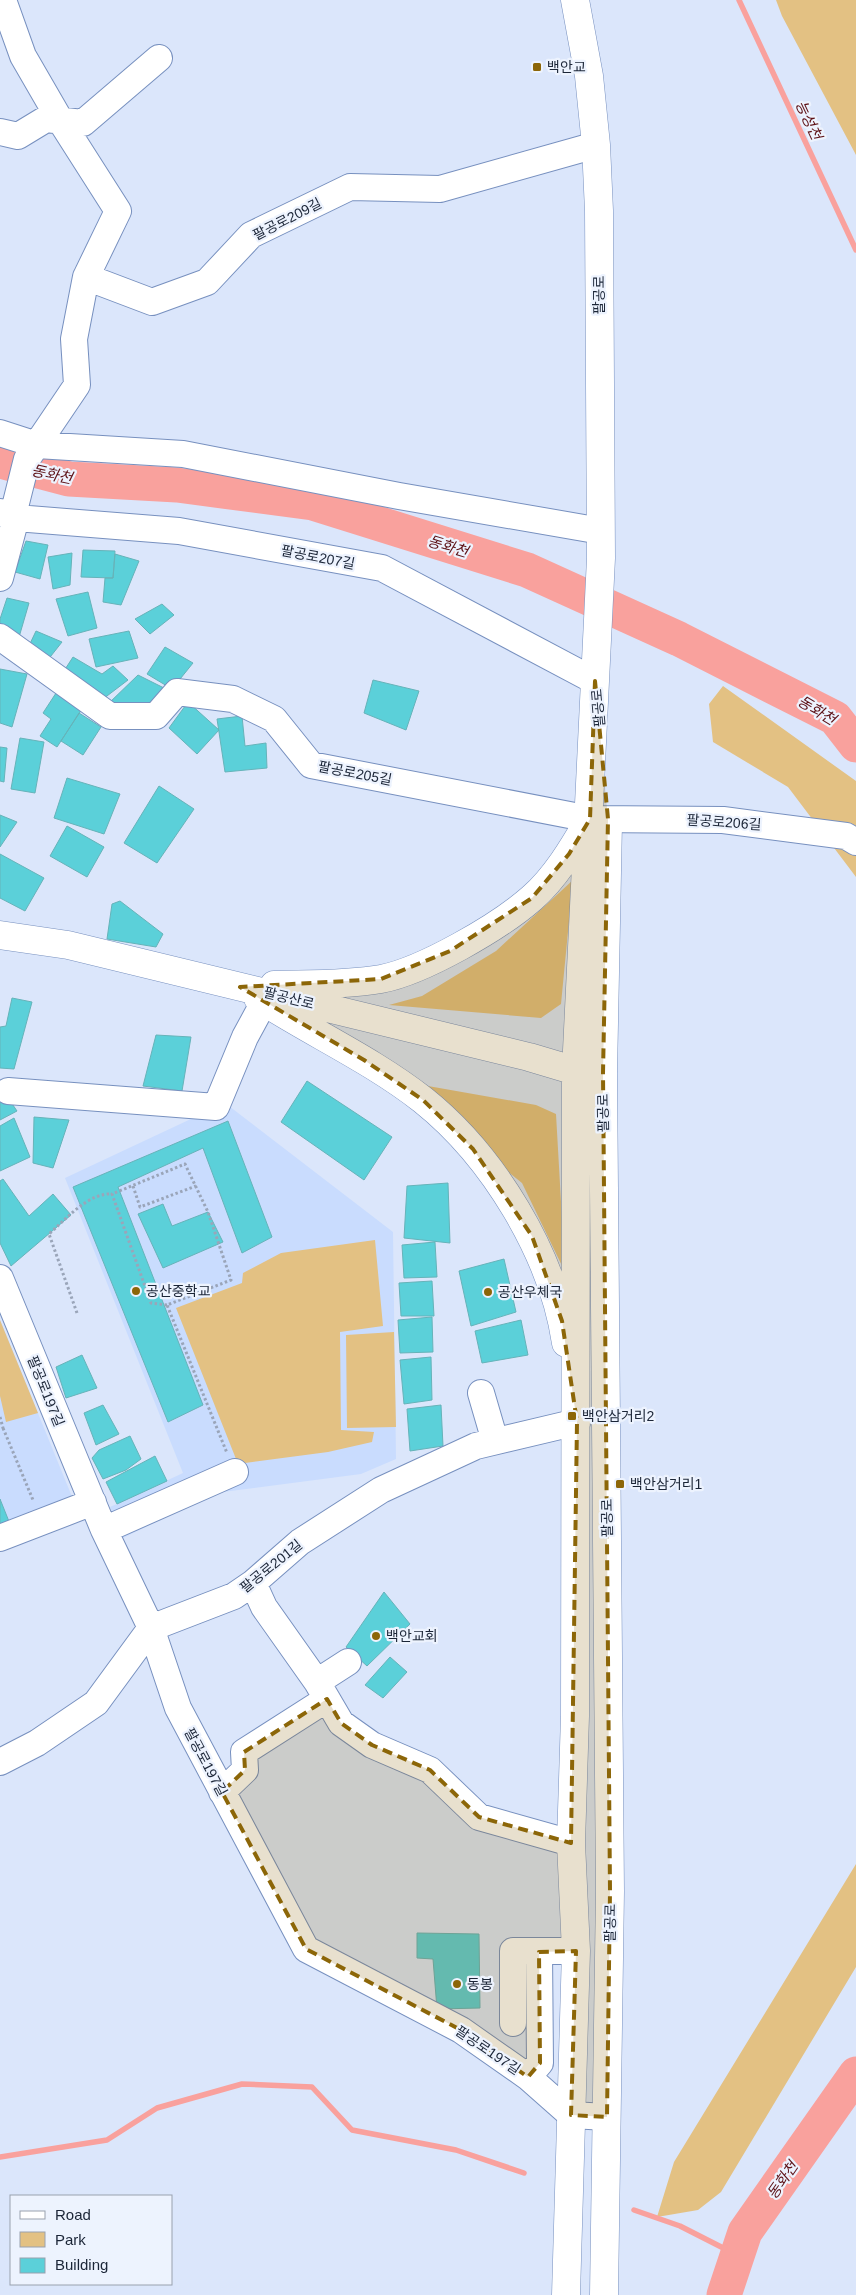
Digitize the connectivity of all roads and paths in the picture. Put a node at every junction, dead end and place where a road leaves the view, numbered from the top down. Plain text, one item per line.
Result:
1 (3, 0) edge
2 (574, 0) edge
3 (159, 58) dead end
4 (60, 120) junction
5 (0, 132) edge
6 (596, 145) junction
7 (86, 277) junction
8 (0, 433) edge
9 (32, 452) junction
10 (10, 512) edge
11 (601, 531) junction
12 (0, 578) edge
13 (0, 637) edge
14 (596, 681) junction
15 (599, 819) junction
16 (856, 842) edge
17 (0, 935) edge
18 (240, 987) junction
19 (264, 1002) junction
20 (576, 1071) junction
21 (603, 1073) junction
22 (8, 1091) dead end
23 (133, 1186) junction
24 (196, 1186) junction
25 (112, 1194) junction
26 (0, 1278) edge
27 (167, 1305) junction
28 (77, 1313) dead end
29 (481, 1394) dead end
30 (0, 1417) edge
31 (577, 1422) junction
32 (1, 1428) edge
33 (495, 1441) junction
34 (235, 1472) joint
35 (93, 1502) junction
36 (26, 1503) dead end
37 (104, 1530) junction
38 (0, 1538) edge
39 (253, 1583) junction
40 (150, 1628) junction
41 (348, 1662) dead end
42 (322, 1690) junction
43 (0, 1762) edge
44 (222, 1792) junction
45 (571, 1843) junction
46 (576, 1951) junction
47 (539, 1952) junction
48 (513, 2023) dead end
49 (528, 2076) junction
50 (571, 2115) junction
51 (606, 2117) junction
52 (566, 2295) edge
53 (604, 2295) edge

1 - 4 street
2 - 6 main road, 팔공로
3 - 4 street
4 - 5 street
4 - 7 street
6 - 7 street, 팔공로209길
6 - 11 main road, 팔공로
7 - 9 street
8 - 9 street
9 - 10 street
9 - 11 street
10 - 12 street
10 - 14 street, 팔공로207길
11 - 14 main road, 팔공로
13 - 15 street, 팔공로205길
14 - 15 main road, 팔공로
15 - 16 street, 팔공로206길
15 - 18 main road
15 - 20 main road, 팔공로
15 - 21 main road, 팔공로
17 - 18 main road, 팔공산로
18 - 19 main road
18 - 20 main road, 팔공산로
19 - 22 street
19 - 31 main road
20 - 21 main road, 팔공산로
20 - 31 main road, 팔공로
21 - 51 main road, 팔공로
23 - 24 path
23 - 24 path
23 - 25 path
24 - 27 path
25 - 27 path
25 - 28 path
26 - 35 street, 팔공로197길
27 - 34 path
29 - 33 street
30 - 32 path
31 - 33 street, 팔공로201길
31 - 45 main road, 팔공로
32 - 36 path
33 - 39 street, 팔공로201길
34 - 37 street
35 - 37 street, 팔공로197길
35 - 38 street
37 - 40 street, 팔공로197길
39 - 40 street, 팔공로201길
39 - 42 street
40 - 43 street
40 - 44 street, 팔공로197길
41 - 42 street
42 - 44 street
42 - 45 street
44 - 49 street, 팔공로197길
45 - 46 main road, 팔공로
46 - 47 street
46 - 50 main road, 팔공로
47 - 48 street
47 - 49 street
49 - 50 street, 팔공로197길
50 - 51 street
50 - 52 main road, 팔공로
51 - 53 main road, 팔공로

